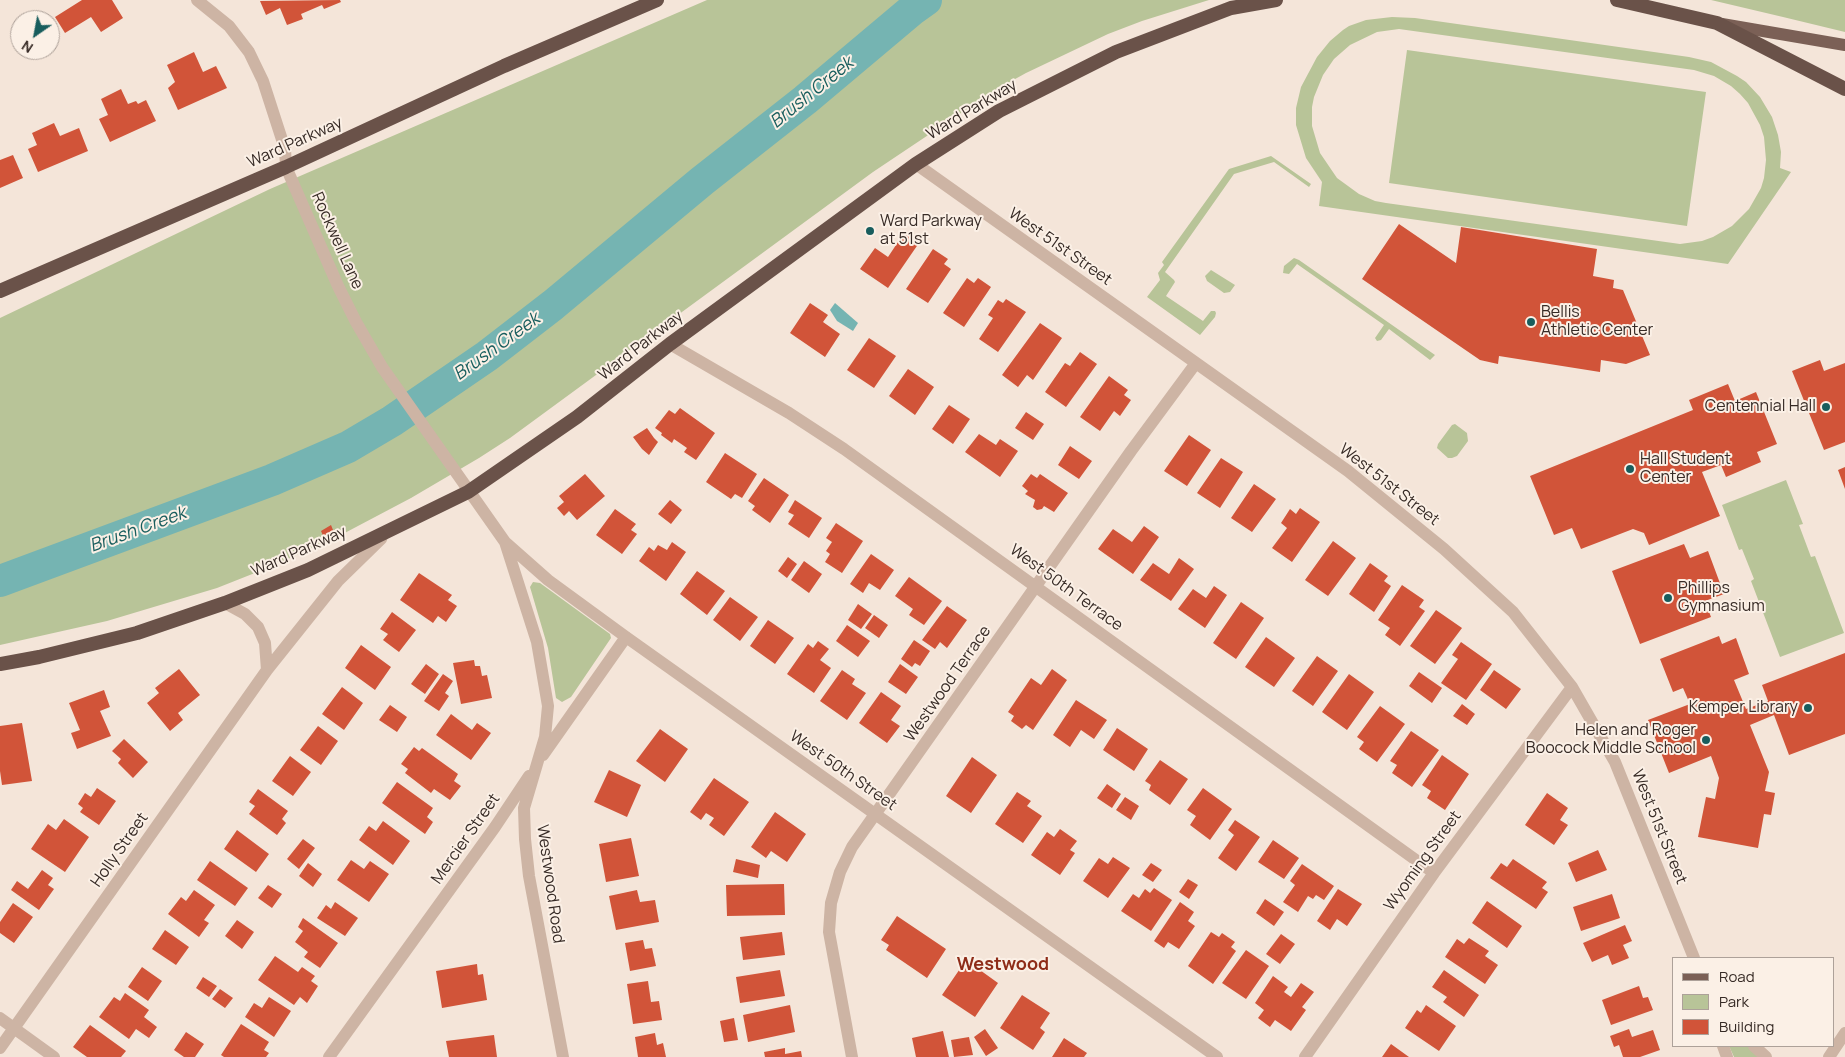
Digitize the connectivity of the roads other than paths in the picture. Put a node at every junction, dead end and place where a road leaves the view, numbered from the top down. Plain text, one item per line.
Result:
1 (197, 0) edge
2 (657, 0) edge
3 (1276, 0) edge
4 (1617, 0) edge
5 (1717, 23) junction
6 (1845, 45) edge
7 (1845, 89) edge
8 (916, 164) junction
9 (286, 167) junction
10 (0, 291) edge
11 (670, 344) junction
12 (1196, 363) junction
13 (468, 492) junction
14 (383, 533) junction
15 (505, 542) junction
16 (1036, 586) junction
17 (224, 603) junction
18 (626, 637) junction
19 (0, 664) edge
20 (267, 670) junction
21 (1572, 687) junction
22 (535, 767) junction
23 (876, 814) junction
24 (1434, 873) junction
25 (1694, 957) edge
26 (0, 1018) edge
27 (14, 1028) junction
28 (1845, 1033) edge
29 (1755, 1047) edge
30 (0, 1048) edge
31 (54, 1057) edge
32 (329, 1057) edge
33 (562, 1057) edge
34 (852, 1057) edge
35 (1217, 1057) edge
36 (1305, 1057) edge
37 (1766, 1057) edge
38 (1830, 1057) edge

1 - 9 street, Rockwell Lane
2 - 9 highway, Ward Parkway
3 - 8 highway, Ward Parkway
4 - 5 highway
5 - 6 main road
5 - 7 highway
8 - 11 highway, Ward Parkway
8 - 12 street, West 51st Street
9 - 10 highway, Ward Parkway
9 - 13 street, Rockwell Lane
11 - 13 highway, Ward Parkway
11 - 16 street, West 50th Terrace
12 - 16 street, Westwood Terrace
12 - 21 street, West 51st Street
13 - 14 highway, Ward Parkway
13 - 15 street, West 50th Street
14 - 17 highway, Ward Parkway
14 - 20 street, Holly Street
15 - 18 street, West 50th Street
15 - 22 street, Westwood Road
16 - 23 street, Westwood Terrace
16 - 24 street, West 50th Terrace
17 - 19 highway, Ward Parkway
17 - 20 street
18 - 22 street, Mercier Street
18 - 23 street, West 50th Street
20 - 27 street, Holly Street
21 - 24 street, Wyoming Street
21 - 25 street, West 51st Street
22 - 32 street, Mercier Street
22 - 33 street, Westwood Road
23 - 34 street, Westwood Terrace
23 - 35 street, West 50th Street
24 - 36 street, Wyoming Street
26 - 27 street
27 - 30 street, Holly Street
27 - 31 street
28 - 38 street
29 - 37 street

